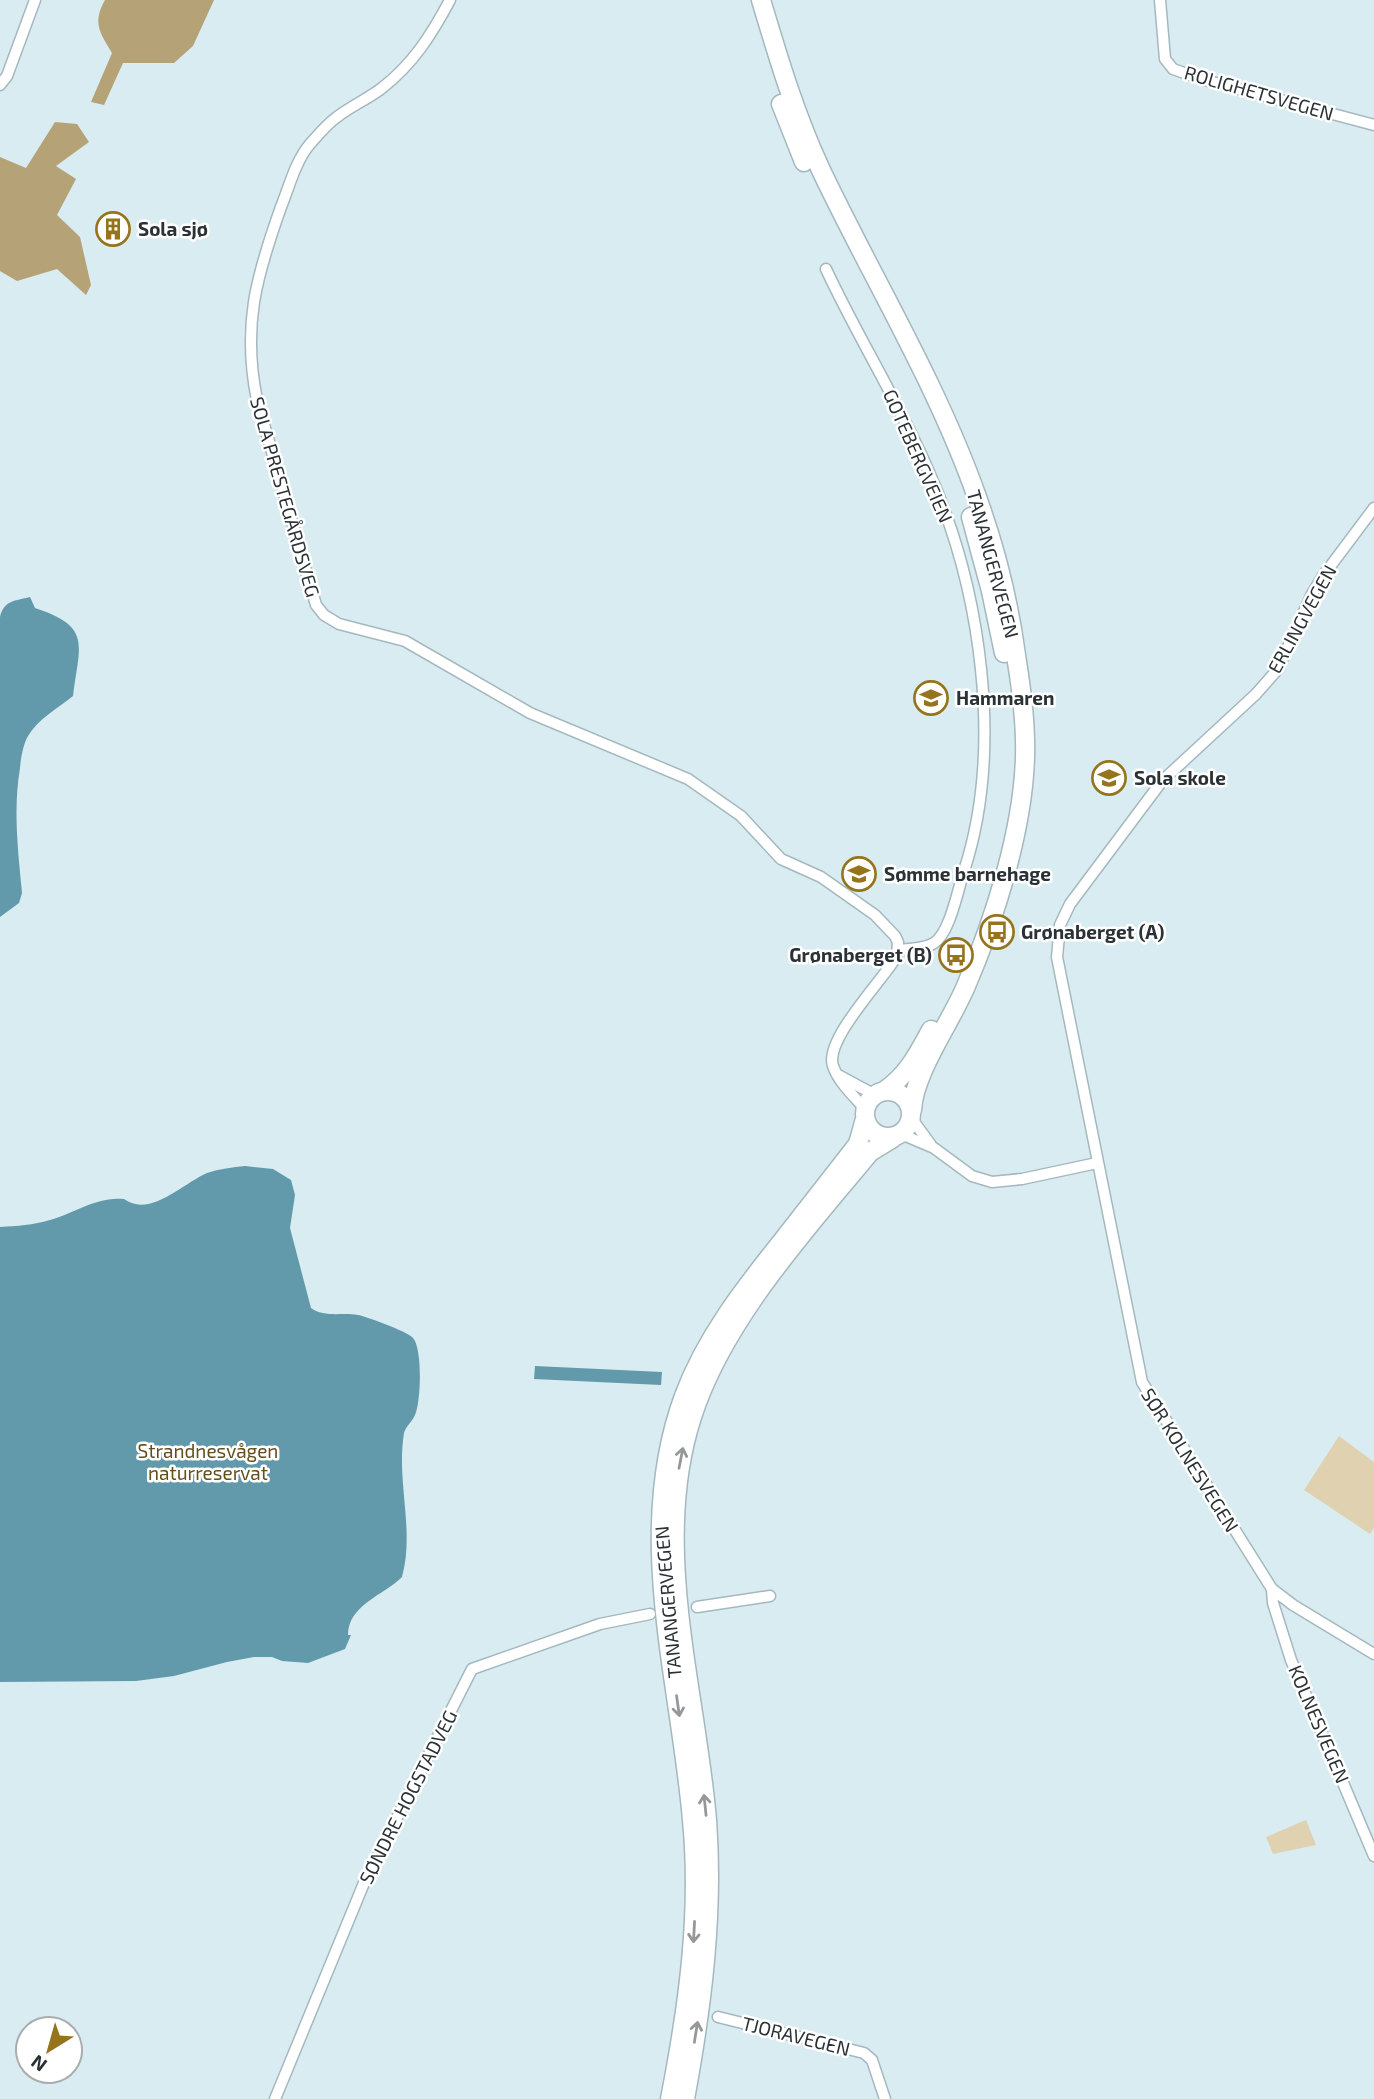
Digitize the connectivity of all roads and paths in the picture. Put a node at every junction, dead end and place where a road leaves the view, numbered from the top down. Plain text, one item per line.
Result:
1 (34, 0) edge
2 (450, 0) edge
3 (749, 0) edge
4 (761, 0) edge
5 (1160, 0) edge
6 (0, 85) edge
7 (1374, 125) edge
8 (826, 269) dead end
9 (1374, 508) edge
10 (898, 950) junction
11 (838, 1075) junction
12 (872, 1104) junction
13 (904, 1125) junction
14 (934, 1148) junction
15 (1097, 1163) junction
16 (1272, 1589) junction
17 (770, 1596) dead end
18 (697, 1607) dead end
19 (650, 1614) dead end
20 (1374, 1654) edge
21 (1374, 1856) edge
22 (718, 2017) dead end
23 (275, 2099) edge
24 (670, 2099) edge
25 (685, 2099) edge
26 (885, 2099) edge

1 - 6 street
2 - 10 street, SOLA PRESTEGÅRDSVEG
3 - 12 highway, TANANGERVEGEN
4 - 13 highway, TANANGERVEGEN
5 - 7 street, ROLIGHETSVEGEN
8 - 10 street, GOTEBERGVEIEN
9 - 15 street, ERLINGVEGEN
10 - 11 street
11 - 12 street
11 - 12 street
12 - 13 highway
12 - 13 highway
12 -> 24 highway, TANANGERVEGEN
13 - 14 street
13 - 14 street
25 -> 13 highway, TANANGERVEGEN
14 - 15 street
15 - 16 street, SØR KOLNESVEGEN
16 - 20 street, SØR KOLNESVEGEN
16 - 21 street, KOLNESVEGEN
17 - 18 street
19 - 23 street, SØNDRE HOGSTADVEG
22 - 26 street, TJORAVEGEN

